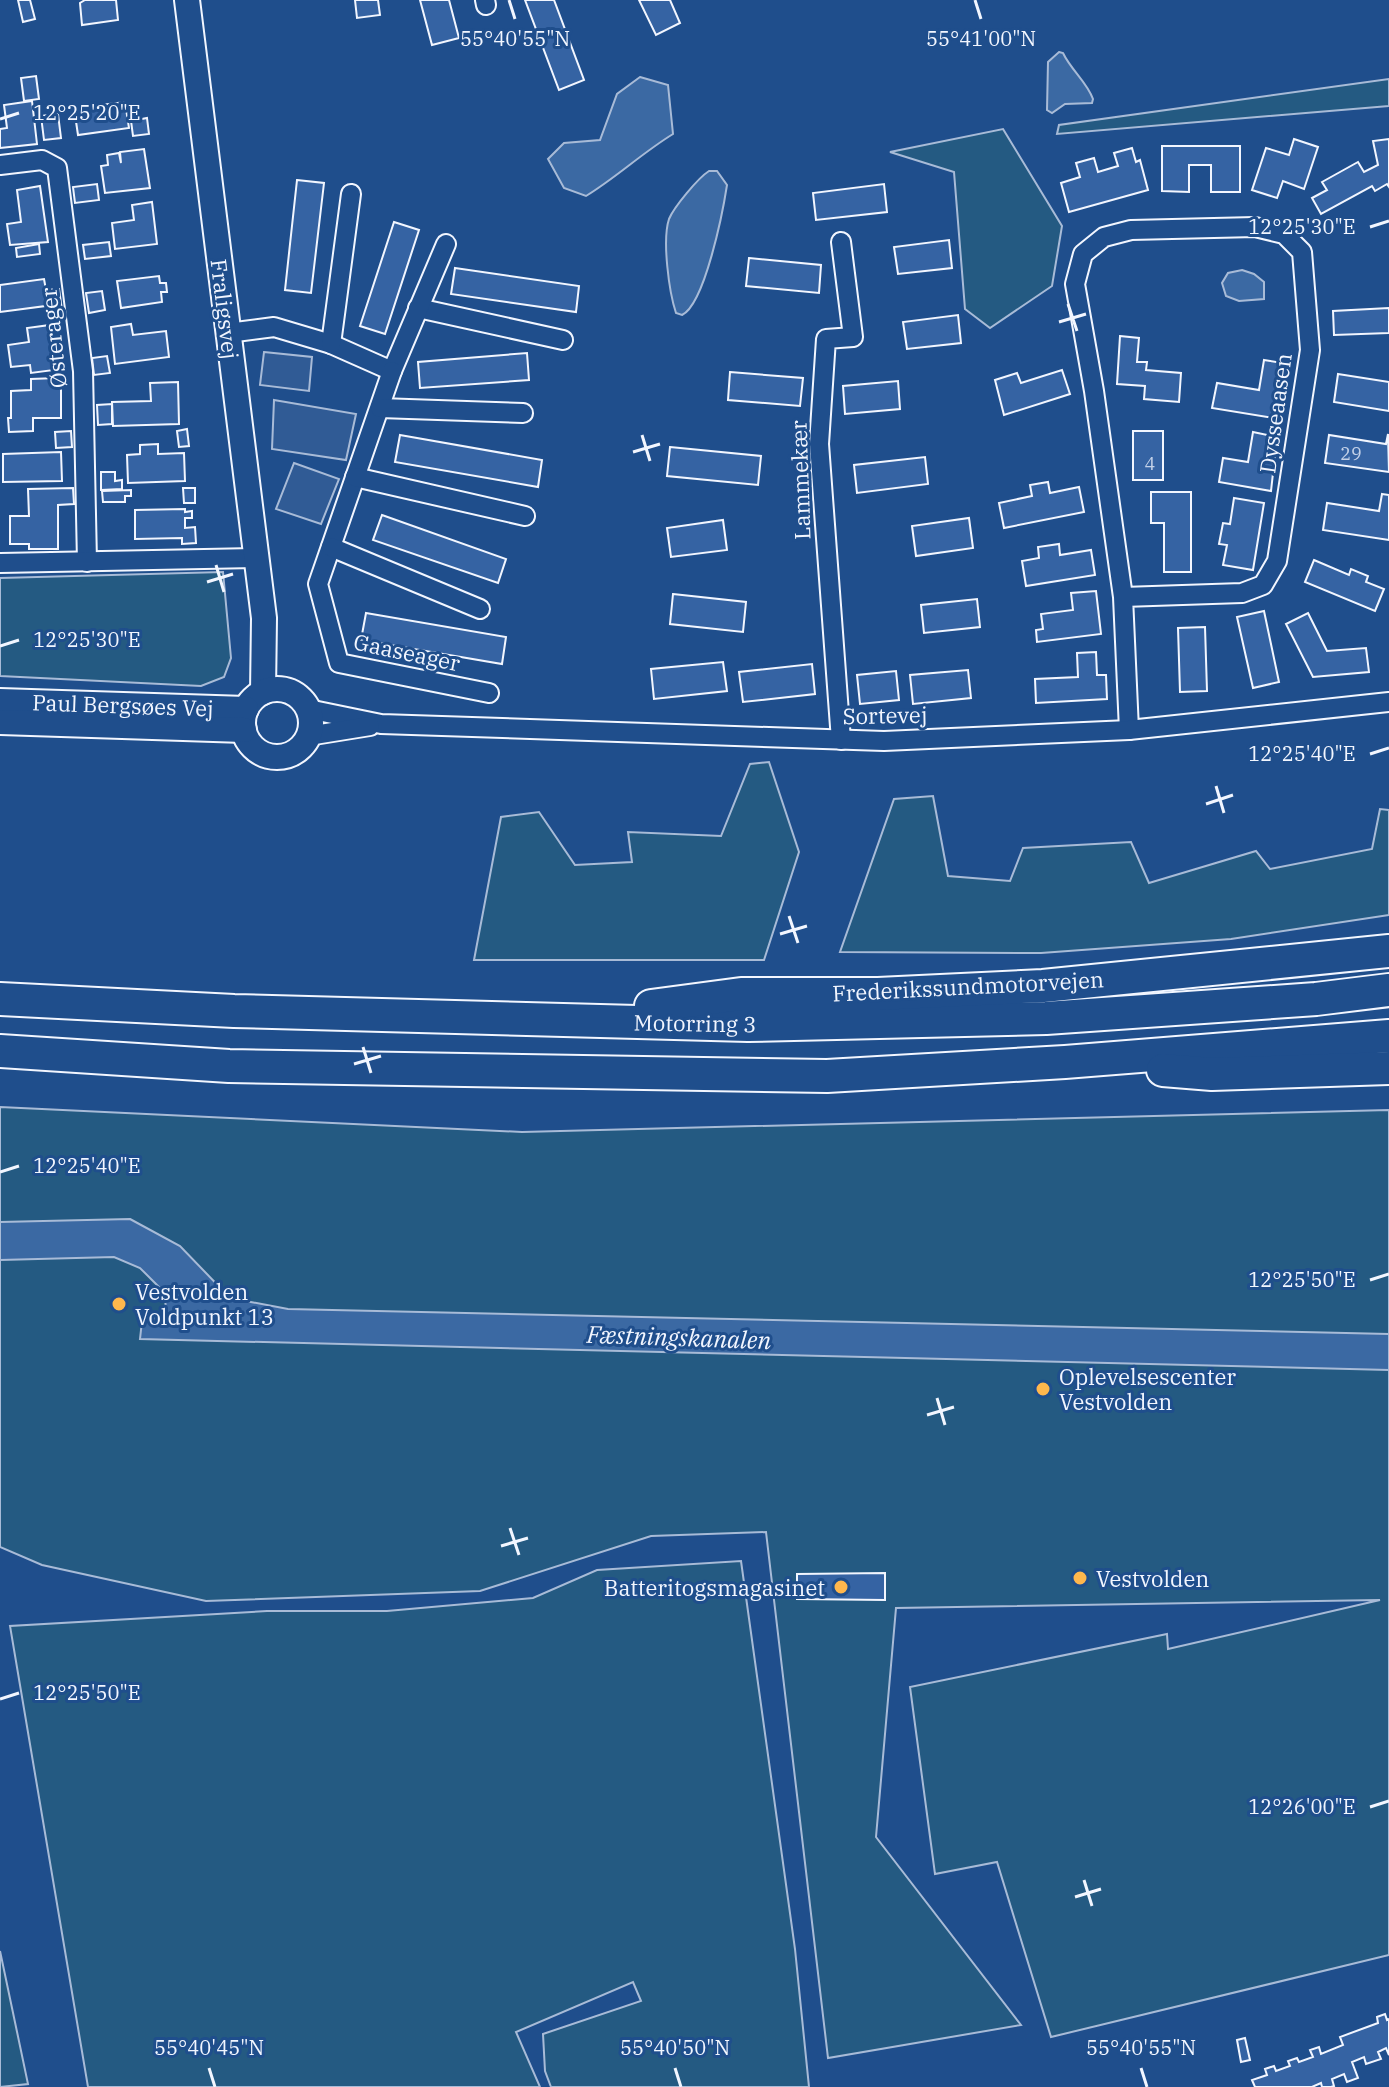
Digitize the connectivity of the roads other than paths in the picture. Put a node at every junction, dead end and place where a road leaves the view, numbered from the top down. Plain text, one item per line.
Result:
1 (187, 0) edge
2 (0, 165) edge
3 (351, 194) dead end
4 (841, 242) dead end
5 (446, 244) dead end
6 (418, 308) junction
7 (228, 333) junction
8 (563, 340) dead end
9 (331, 344) junction
10 (392, 371) junction
11 (380, 408) junction
12 (523, 413) dead end
13 (355, 477) junction
14 (525, 516) dead end
15 (331, 547) junction
16 (255, 558) junction
17 (87, 562) junction
18 (0, 563) edge
19 (1123, 597) junction
20 (480, 609) dead end
21 (264, 618) junction
22 (288, 691) junction
23 (489, 693) dead end
24 (0, 701) edge
25 (1389, 702) edge
26 (308, 709) junction
27 (251, 711) junction
28 (0, 722) edge
29 (381, 724) junction
30 (1129, 730) junction
31 (308, 736) junction
32 (841, 740) junction
33 (1389, 951) edge
34 (1389, 990) edge
35 (0, 999) edge
36 (547, 1020) junction
37 (1389, 1036) edge
38 (0, 1051) edge
39 (1065, 1062) junction
40 (1389, 1068) edge

1 - 7 street, Fraligsvej
2 - 17 street, Østerager
3 - 9 street
4 - 32 street, Lammekær
5 - 6 street, Gaaseager
6 - 8 street
6 - 10 street, Gaaseager
7 - 9 street
7 - 16 street, Fraligsvej
9 - 10 street
10 - 11 street, Gaaseager
11 - 12 street
11 - 13 street, Gaaseager
13 - 14 street
13 - 15 street, Gaaseager
15 - 20 street
15 - 23 street, Gaaseager
16 - 17 street
16 - 21 street, Fraligsvej
17 - 18 street
19 - 19 street, Dysseaasen
19 - 30 street, Dysseaasen
21 - 22 street, Fraligsvej
21 - 27 street, Fraligsvej
22 - 26 street
22 - 27 street
24 - 27 street, Paul Bergsøes Vej
25 - 30 street, Sortevej
26 - 29 street, Sortevej
26 - 31 street
27 - 28 street, Paul Bergsøes Vej
27 - 31 street
29 - 31 street, Sortevej
29 - 32 street, Sortevej
30 - 32 street, Sortevej
33 - 36 highway, Frederikssundmotorvejen
34 - 36 highway, Motorring 3
35 - 36 highway, Motorring 3
37 - 39 highway
38 - 39 highway
39 - 40 highway

